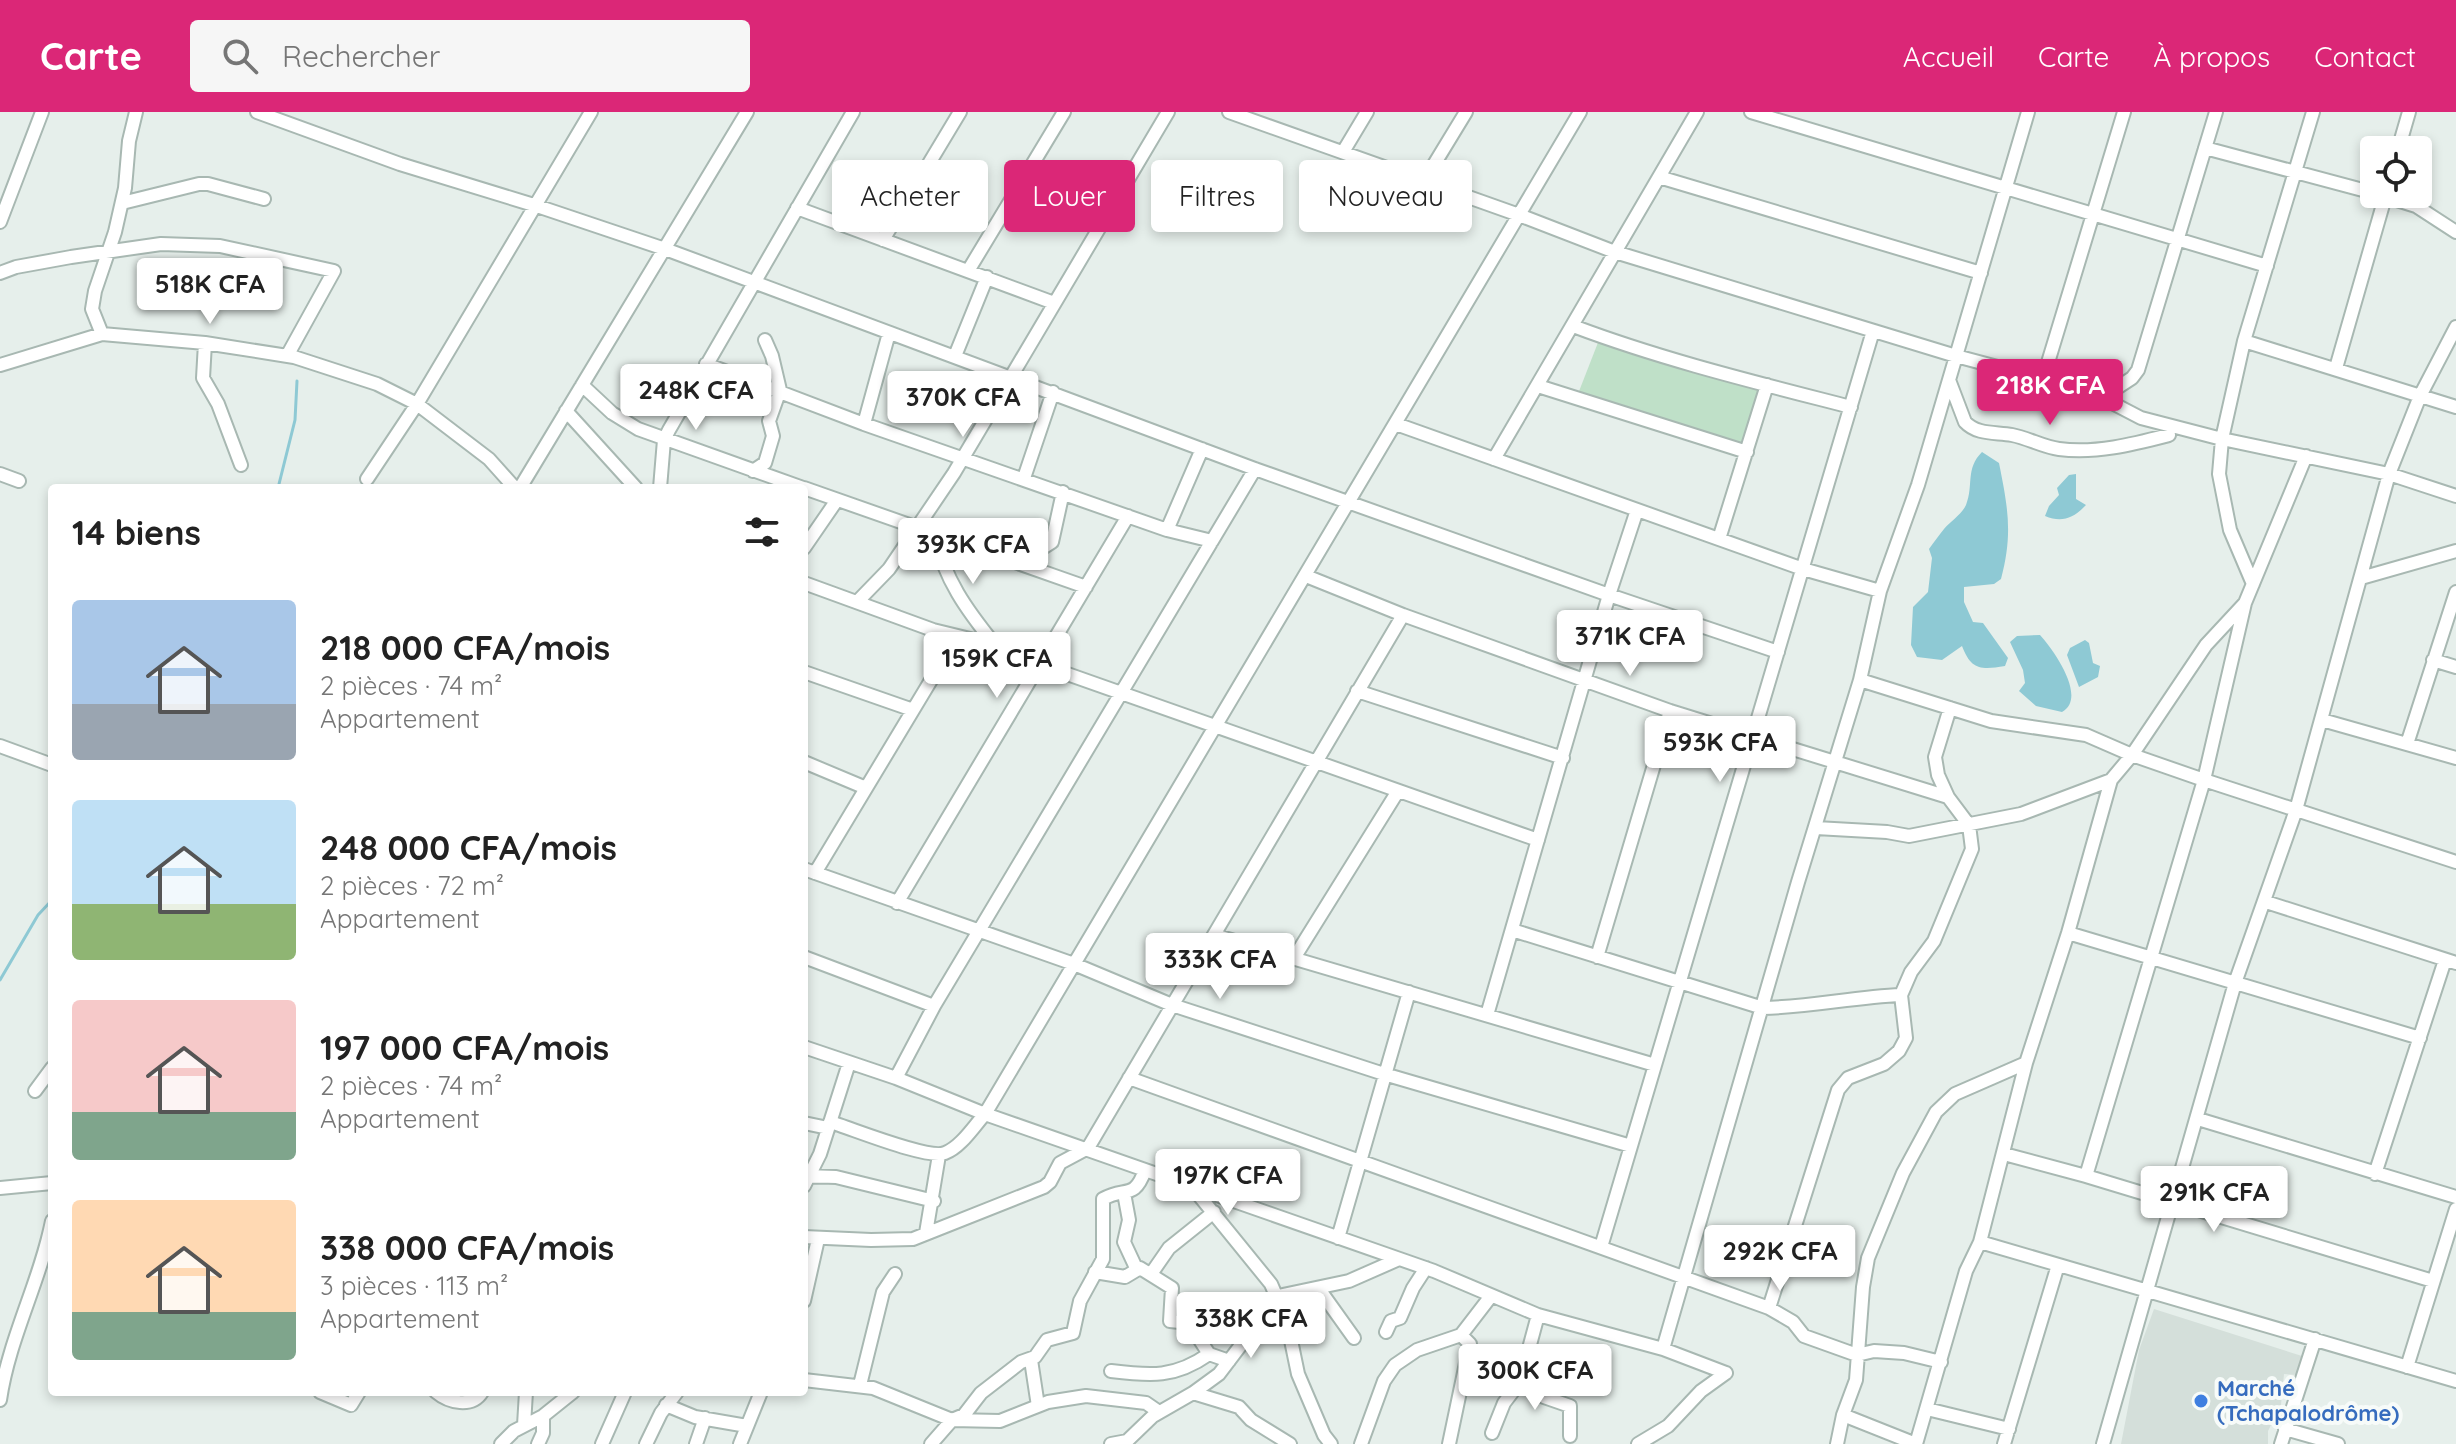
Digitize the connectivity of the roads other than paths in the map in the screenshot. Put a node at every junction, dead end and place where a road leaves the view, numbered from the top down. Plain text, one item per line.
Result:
1 (42, 112) edge
2 (136, 112) edge
3 (257, 112) edge
4 (591, 112) edge
5 (747, 112) edge
6 (853, 112) edge
7 (960, 112) edge
8 (1064, 112) edge
9 (1168, 112) edge
10 (1229, 112) edge
11 (1269, 112) edge
12 (1367, 112) edge
13 (1466, 112) edge
14 (1580, 112) edge
15 (1697, 112) edge
16 (1751, 112) edge
17 (2028, 112) edge
18 (2124, 112) edge
19 (2216, 112) edge
20 (2313, 112) edge
21 (2409, 112) edge
22 (1262, 124) junction
23 (2402, 136) edge
24 (2205, 148) junction
25 (1343, 152) junction
26 (1365, 160) edge
27 (1437, 160) edge
28 (2296, 171) junction
29 (1659, 177) junction
30 (2006, 188) junction
31 (2360, 188) edge
32 (1472, 198) edge
33 (264, 199) dead end
34 (122, 203) junction
35 (537, 206) junction
36 (797, 208) junction
37 (2377, 208) edge
38 (2419, 208) edge
39 (2092, 214) junction
40 (1519, 215) junction
41 (0, 222) edge
42 (2456, 232) edge
43 (2177, 239) junction
44 (883, 240) junction
45 (665, 249) junction
46 (110, 250) junction
47 (1615, 252) junction
48 (2267, 266) junction
49 (968, 271) junction
50 (0, 273) edge
51 (1981, 273) junction
52 (987, 277) junction
53 (753, 282) junction
54 (1054, 303) junction
55 (1573, 326) junction
56 (2456, 327) edge
57 (1873, 331) junction
58 (889, 333) junction
59 (102, 334) junction
60 (765, 340) dead end
61 (2244, 341) junction
62 (205, 343) junction
63 (287, 356) junction
64 (955, 356) junction
65 (1956, 356) junction
66 (706, 364) junction
67 (0, 365) edge
68 (2336, 368) junction
69 (1010, 376) junction
70 (2043, 379) junction
71 (1949, 380) junction
72 (582, 385) junction
73 (1767, 385) junction
74 (1538, 386) junction
75 (780, 390) junction
76 (1053, 392) junction
77 (2420, 396) junction
78 (2103, 397) junction
79 (417, 404) junction
80 (1851, 407) junction
81 (2456, 407) edge
82 (566, 411) junction
83 (864, 424) junction
84 (1396, 424) junction
85 (2169, 435) dead end
86 (2222, 439) junction
87 (664, 440) junction
88 (1202, 449) junction
89 (1747, 452) junction
90 (2306, 456) junction
91 (963, 458) junction
92 (1494, 459) junction
93 (241, 465) dead end
94 (1255, 469) junction
95 (753, 471) junction
96 (0, 474) edge
97 (2389, 474) junction
98 (1024, 478) junction
99 (367, 479) dead end
100 (19, 481) dead end
101 (514, 484) edge
102 (520, 484) edge
103 (632, 484) edge
104 (660, 484) edge
105 (783, 484) edge
106 (808, 490) edge
107 (1063, 492) junction
108 (2456, 496) edge
109 (837, 500) junction
110 (1349, 503) junction
111 (1637, 510) junction
112 (1128, 516) junction
113 (918, 528) junction
114 (1167, 530) junction
115 (934, 534) junction
116 (1719, 539) junction
117 (1212, 541) junction
118 (808, 542) edge
119 (2456, 551) edge
120 (1019, 563) junction
121 (1803, 569) junction
122 (1306, 576) junction
123 (2361, 578) junction
124 (808, 584) edge
125 (2253, 584) junction
126 (1086, 587) junction
127 (1880, 591) junction
128 (2456, 592) edge
129 (1609, 595) junction
130 (857, 602) junction
131 (2245, 603) junction
132 (1403, 615) junction
133 (957, 637) junction
134 (995, 645) junction
135 (1778, 652) junction
136 (2433, 660) junction
137 (1039, 664) junction
138 (2456, 667) edge
139 (808, 673) edge
140 (1585, 680) junction
141 (1860, 680) junction
142 (1357, 691) junction
143 (1121, 693) junction
144 (1950, 708) junction
145 (913, 710) junction
146 (1670, 711) junction
147 (2322, 720) junction
148 (1215, 726) junction
149 (1751, 736) junction
150 (2407, 744) junction
151 (0, 746) edge
152 (2132, 755) junction
153 (1563, 758) junction
154 (2456, 758) edge
155 (1316, 762) junction
156 (1836, 762) junction
157 (48, 764) edge
158 (808, 764) edge
159 (2111, 780) junction
160 (2204, 780) junction
161 (866, 788) junction
162 (1398, 791) junction
163 (1948, 797) junction
164 (2296, 810) junction
165 (1969, 825) junction
166 (1816, 828) junction
167 (1538, 840) junction
168 (2456, 862) edge
169 (810, 871) edge
170 (2266, 902) junction
171 (897, 903) junction
172 (1512, 930) junction
173 (978, 931) junction
174 (2068, 933) junction
175 (1214, 935) junction
176 (1597, 957) junction
177 (1294, 958) junction
178 (2151, 958) junction
179 (808, 959) edge
180 (2450, 962) edge
181 (1074, 964) junction
182 (1680, 982) junction
183 (2235, 983) junction
184 (1409, 992) junction
185 (1901, 995) junction
186 (1172, 1005) junction
187 (934, 1006) junction
188 (1763, 1008) junction
189 (1487, 1015) junction
190 (2420, 1038) junction
191 (808, 1048) edge
192 (849, 1063) junction
193 (2026, 1063) junction
194 (1655, 1065) junction
195 (48, 1073) edge
196 (1384, 1074) junction
197 (896, 1078) junction
198 (1129, 1078) junction
199 (35, 1091) dead end
200 (985, 1114) junction
201 (2198, 1119) junction
202 (808, 1123) edge
203 (829, 1125) junction
204 (1631, 1146) junction
205 (1088, 1148) junction
206 (2004, 1154) junction
207 (939, 1155) junction
208 (1360, 1159) junction
209 (1145, 1170) junction
210 (2375, 1174) junction
211 (808, 1176) edge
212 (2086, 1176) junction
213 (808, 1180) edge
214 (48, 1185) edge
215 (1190, 1185) junction
216 (0, 1188) edge
217 (1124, 1193) junction
218 (2456, 1197) edge
219 (934, 1201) junction
220 (2173, 1203) junction
221 (2456, 1209) edge
222 (1214, 1212) junction
223 (926, 1233) junction
224 (48, 1235) edge
225 (811, 1238) edge
226 (1338, 1238) junction
227 (1980, 1242) junction
228 (1601, 1247) junction
229 (1399, 1259) junction
230 (808, 1265) edge
231 (2058, 1265) junction
232 (1426, 1268) junction
233 (1137, 1270) junction
234 (38, 1271) junction
235 (1095, 1272) junction
236 (48, 1274) edge
237 (895, 1274) dead end
238 (1151, 1274) junction
239 (1683, 1277) junction
240 (2433, 1281) junction
241 (1319, 1289) junction
242 (2146, 1290) junction
243 (1278, 1296) junction
244 (1491, 1296) junction
245 (1769, 1308) junction
246 (1538, 1315) junction
247 (1386, 1332) dead end
248 (1461, 1335) junction
249 (1354, 1338) dead end
250 (2315, 1339) junction
251 (1663, 1349) junction
252 (1209, 1354) junction
253 (1857, 1355) junction
254 (1031, 1360) junction
255 (1229, 1361) junction
256 (1941, 1362) junction
257 (2407, 1367) junction
258 (1525, 1368) junction
259 (1111, 1371) dead end
260 (808, 1380) edge
261 (2456, 1381) edge
262 (860, 1385) junction
263 (1193, 1393) junction
264 (330, 1396) edge
265 (357, 1396) edge
266 (442, 1396) edge
267 (479, 1396) edge
268 (526, 1396) edge
269 (568, 1396) edge
270 (623, 1396) edge
271 (674, 1396) edge
272 (759, 1396) edge
273 (0, 1400) edge
274 (666, 1405) junction
275 (1038, 1406) junction
276 (1927, 1409) junction
277 (1159, 1412) junction
278 (1843, 1415) junction
279 (543, 1416) junction
280 (705, 1418) junction
281 (952, 1420) junction
282 (524, 1425) junction
283 (747, 1426) junction
284 (2009, 1429) junction
285 (2285, 1429) junction
286 (1492, 1433) dead end
287 (1570, 1436) dead end
288 (1126, 1442) edge
289 (501, 1444) edge
290 (538, 1444) edge
291 (602, 1444) edge
292 (646, 1444) edge
293 (696, 1444) edge
294 (740, 1444) edge
295 (931, 1444) edge
296 (1111, 1444) edge
297 (1290, 1444) edge
298 (1331, 1444) edge
299 (1361, 1444) edge
300 (1449, 1444) edge
301 (1638, 1444) edge
302 (1837, 1444) edge
303 (1916, 1444) edge
304 (2004, 1444) edge
305 (2103, 1444) edge
306 (2281, 1444) edge
307 (2338, 1444) edge

1 - 41 street
2 - 34 street
3 - 35 street
4 - 35 street
5 - 45 street
6 - 36 street
7 - 44 street
8 - 49 street
9 - 54 street
10 - 22 street
11 - 22 street
12 - 25 street
13 - 27 street
14 - 40 street
15 - 29 street
16 - 30 street
17 - 30 street
18 - 39 street
19 - 24 street
20 - 28 street
21 - 23 street
22 - 25 street
24 - 28 street
24 - 43 street
25 - 26 street
28 - 31 street
28 - 48 street
29 - 47 street
29 - 51 street
30 - 39 street
30 - 51 street
32 - 40 street
33 - 34 street
34 - 46 street
35 - 45 street
35 - 79 street
36 - 44 street
36 - 53 street
37 - 68 street
38 - 42 street
39 - 43 street
39 - 70 street
40 - 47 street
40 - 84 street
43 - 48 street
43 - 78 street
44 - 49 street
45 - 53 street
45 - 72 street
46 - 50 street
46 - 59 street
46 - 63 street
47 - 55 street
47 - 57 street
48 - 61 street
49 - 52 street
51 - 65 street
52 - 54 street
52 - 64 street
53 - 58 street
53 - 66 street
54 - 69 street
55 - 73 street
55 - 74 street
56 - 77 street
57 - 65 street
57 - 80 street
58 - 64 street
58 - 83 street
59 - 62 street
59 - 67 street
60 - 75 street
61 - 68 street
61 - 86 street
62 - 63 street
62 - 93 street
63 - 79 street
64 - 69 street
65 - 70 street
65 - 71 street
66 - 75 street
66 - 87 street
68 - 77 street
69 - 76 street
69 - 91 street
70 - 78 street
71 - 85 street
71 - 127 street
72 - 82 street
72 - 87 street
73 - 80 street
73 - 89 street
74 - 89 street
74 - 92 street
75 - 83 street
75 - 95 street
76 - 88 street
76 - 98 street
77 - 81 street
77 - 97 street
78 - 86 street
79 - 99 street
79 - 101 street
80 - 121 street
82 - 102 street
82 - 103 street
83 - 91 street
84 - 92 street
84 - 110 street
86 - 90 street
86 - 125 street
87 - 95 street
87 - 104 street
88 - 94 street
88 - 114 street
89 - 116 street
90 - 97 street
90 - 125 street
91 - 98 street
91 - 113 street
92 - 111 street
94 - 110 street
94 - 117 street
95 - 105 street
96 - 100 street
97 - 108 street
97 - 123 street
98 - 107 street
106 - 109 street
107 - 112 street
107 - 120 street
109 - 113 street
109 - 118 street
110 - 122 street
110 - 129 street
111 - 116 street
111 - 129 street
112 - 114 street
112 - 126 street
113 - 115 street
113 - 130 street
114 - 117 street
115 - 120 street
115 - 134 street
116 - 121 street
117 - 143 street
119 - 123 street
120 - 126 street
121 - 127 street
121 - 135 street
122 - 132 street
122 - 148 street
123 - 147 street
124 - 130 street
125 - 131 street
126 - 137 street
127 - 141 street
128 - 136 street
129 - 135 street
129 - 140 street
130 - 133 street
131 - 152 street
131 - 160 street
132 - 140 street
132 - 142 street
133 - 134 street
133 - 145 street
134 - 137 street
135 - 149 street
136 - 138 street
136 - 150 street
137 - 143 street
137 - 171 street
139 - 145 street
140 - 146 street
140 - 153 street
141 - 144 street
141 - 156 street
142 - 153 street
142 - 155 street
143 - 148 street
143 - 173 street
144 - 152 street
144 - 163 street
145 - 161 street
146 - 149 street
146 - 176 street
147 - 150 street
147 - 164 street
148 - 155 street
148 - 181 street
149 - 156 street
149 - 182 street
150 - 154 street
151 - 157 street
152 - 159 street
152 - 160 street
153 - 167 street
155 - 162 street
155 - 175 street
156 - 163 street
156 - 166 street
158 - 161 street
159 - 165 street
159 - 174 street
160 - 164 street
160 - 178 street
161 - 169 street
162 - 167 street
162 - 177 street
163 - 165 street
164 - 168 street
164 - 170 street
165 - 166 street
165 - 185 street
166 - 188 street
167 - 172 street
169 - 171 street
170 - 180 street
170 - 183 street
171 - 173 street
172 - 176 street
172 - 189 street
173 - 181 street
173 - 187 street
174 - 178 street
174 - 193 street
175 - 177 street
175 - 186 street
176 - 182 street
177 - 184 street
178 - 183 street
178 - 212 street
179 - 187 street
180 - 190 street
181 - 186 street
181 - 200 street
182 - 188 street
182 - 194 street
183 - 190 street
183 - 201 street
184 - 189 street
184 - 196 street
185 - 188 street
185 - 245 street
186 - 196 street
186 - 198 street
187 - 197 street
188 - 239 street
189 - 194 street
190 - 210 street
191 - 192 street
192 - 197 street
192 - 203 street
193 - 206 street
193 - 253 street
194 - 204 street
195 - 199 street
196 - 204 street
196 - 208 street
197 - 200 street
198 - 205 street
198 - 208 street
200 - 205 street
200 - 207 street
201 - 210 street
201 - 220 street
202 - 203 street
203 - 207 street
203 - 211 street
204 - 228 street
205 - 209 street
205 - 223 street
206 - 212 street
206 - 227 street
207 - 219 street
208 - 226 street
208 - 228 street
209 - 215 street
209 - 217 street
210 - 218 street
212 - 220 street
213 - 219 street
214 - 216 street
215 - 222 street
215 - 226 street
217 - 233 street
217 - 235 street
219 - 223 street
220 - 240 street
220 - 242 street
221 - 240 street
222 - 238 street
222 - 243 street
223 - 225 street
224 - 234 street
225 - 230 street
226 - 229 street
227 - 231 street
227 - 256 street
228 - 239 street
229 - 232 street
229 - 241 street
231 - 242 street
231 - 284 street
232 - 244 street
232 - 247 street
233 - 235 street
233 - 238 street
234 - 236 street
234 - 273 street
235 - 254 street
237 - 262 street
238 - 252 street
239 - 245 street
239 - 251 street
240 - 257 street
241 - 243 street
241 - 249 street
242 - 250 street
242 - 305 street
243 - 255 street
243 - 298 street
244 - 246 street
244 - 248 street
245 - 253 street
246 - 251 street
246 - 258 street
248 - 299 street
248 - 300 street
250 - 257 street
250 - 285 street
251 - 301 street
252 - 255 street
252 - 259 street
253 - 256 street
253 - 278 street
254 - 275 street
254 - 281 street
255 - 263 street
256 - 276 street
257 - 261 street
258 - 286 street
258 - 287 street
260 - 262 street
262 - 281 street
263 - 277 street
263 - 297 street
264 - 265 street
266 - 267 street
268 - 282 street
269 - 279 street
270 - 291 street
271 - 274 street
272 - 283 street
274 - 280 street
274 - 292 street
275 - 277 street
275 - 281 street
276 - 284 street
276 - 303 street
277 - 288 street
278 - 302 street
278 - 303 street
279 - 282 street
279 - 290 street
280 - 283 street
280 - 293 street
281 - 295 street
282 - 289 street
283 - 294 street
284 - 304 street
285 - 306 street
285 - 307 street
288 - 296 street

